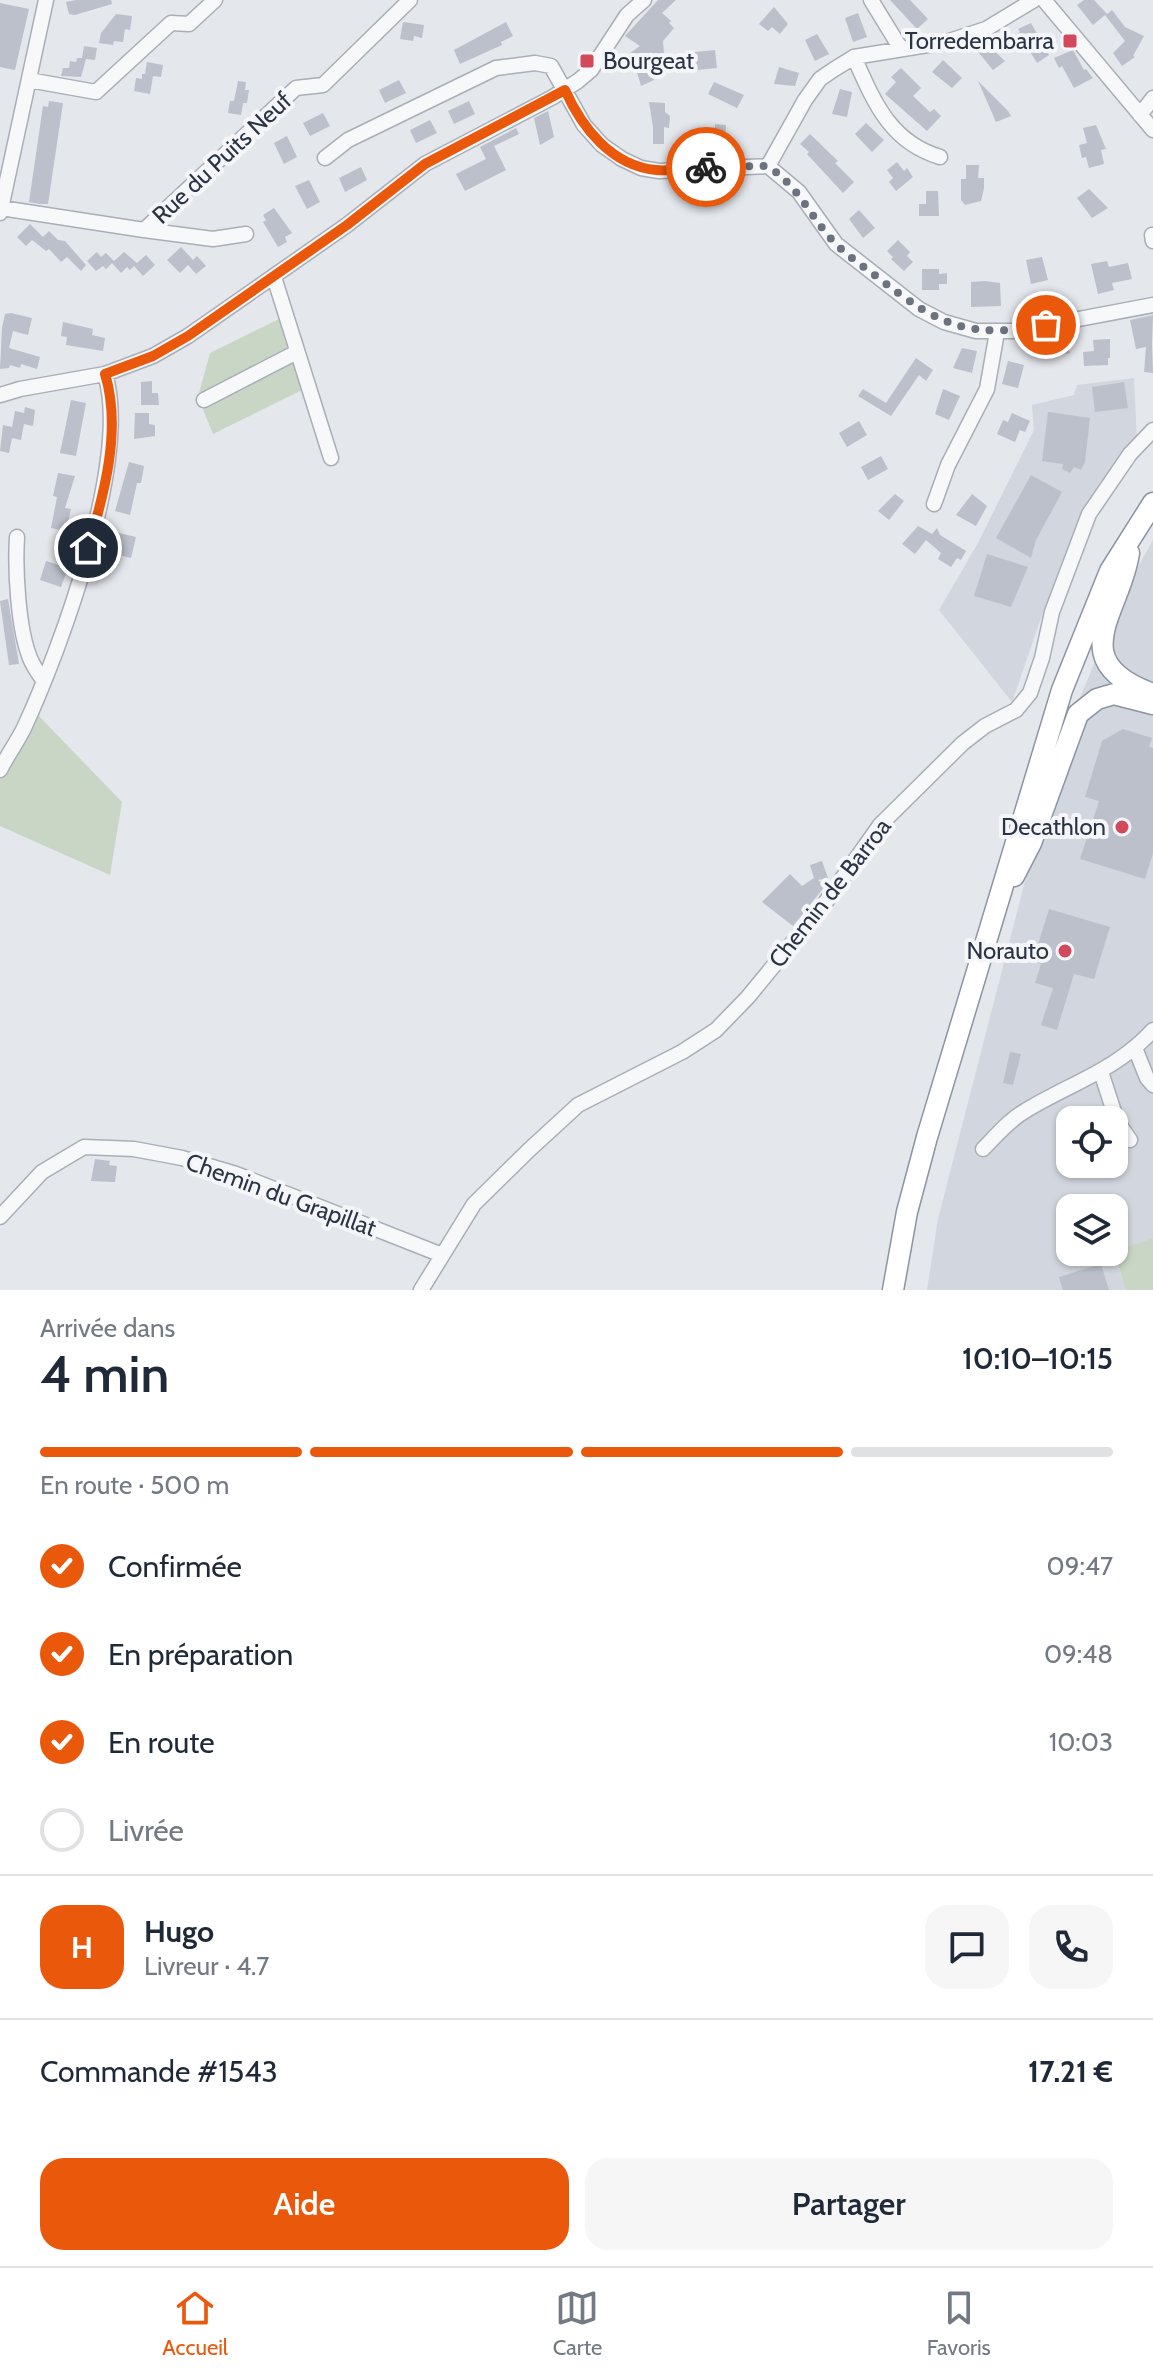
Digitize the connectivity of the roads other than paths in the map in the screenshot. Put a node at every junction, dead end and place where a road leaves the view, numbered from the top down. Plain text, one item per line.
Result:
1 (46, 0) edge
2 (215, 0) edge
3 (410, 0) edge
4 (644, 0) edge
5 (871, 0) edge
6 (1034, 0) edge
7 (1044, 0) edge
8 (901, 49) junction
9 (854, 57) junction
10 (29, 80) junction
11 (565, 90) junction
12 (1153, 98) edge
13 (1140, 115) junction
14 (1153, 130) edge
15 (940, 157) dead end
16 (325, 158) dead end
17 (768, 166) junction
18 (1, 211) edge
19 (144, 230) junction
20 (246, 234) dead end
21 (274, 277) junction
22 (1153, 305) edge
23 (997, 332) junction
24 (297, 352) junction
25 (105, 374) junction
26 (0, 395) edge
27 (204, 400) dead end
28 (1153, 430) edge
29 (331, 458) dead end
30 (1153, 492) edge
31 (1153, 503) edge
32 (934, 504) dead end
33 (1153, 517) edge
34 (17, 537) dead end
35 (1129, 553) junction
36 (1075, 655) junction
37 (43, 680) junction
38 (1153, 694) edge
39 (1153, 704) edge
40 (0, 770) edge
41 (1014, 876) junction
42 (1153, 1030) edge
43 (1135, 1048) junction
44 (1101, 1072) junction
45 (1153, 1085) edge
46 (1130, 1140) dead end
47 (983, 1149) dead end
48 (0, 1217) edge
49 (442, 1255) junction
50 (421, 1290) edge
51 (893, 1290) edge
52 (907, 1290) edge

1 - 10 street
2 - 10 street
3 - 19 street, Rue du Puits Neuf
4 - 11 street
5 - 8 street
6 - 8 street
7 - 13 street
8 - 9 street
9 - 15 street
9 - 17 street
10 - 18 street
11 - 16 street
11 - 17 street
11 - 21 street
12 - 13 street
13 - 14 street
17 - 23 street
18 - 19 street, Rue du Puits Neuf
19 - 20 street
21 - 24 street
21 - 25 street
22 - 23 street
23 - 32 street
24 - 27 street
24 - 29 street
25 - 26 street
25 - 37 street
28 - 49 street, Chemin de Barroa
30 - 36 highway
31 - 36 highway
33 - 35 highway
34 - 37 street
35 - 38 highway
35 - 41 highway
36 - 51 highway
37 - 40 street
39 - 41 highway
41 - 52 highway
42 - 43 street
43 - 44 street
43 - 45 street
44 - 46 street
44 - 47 street
48 - 49 street, Chemin du Grapillat
49 - 50 street, Chemin de Barroa

